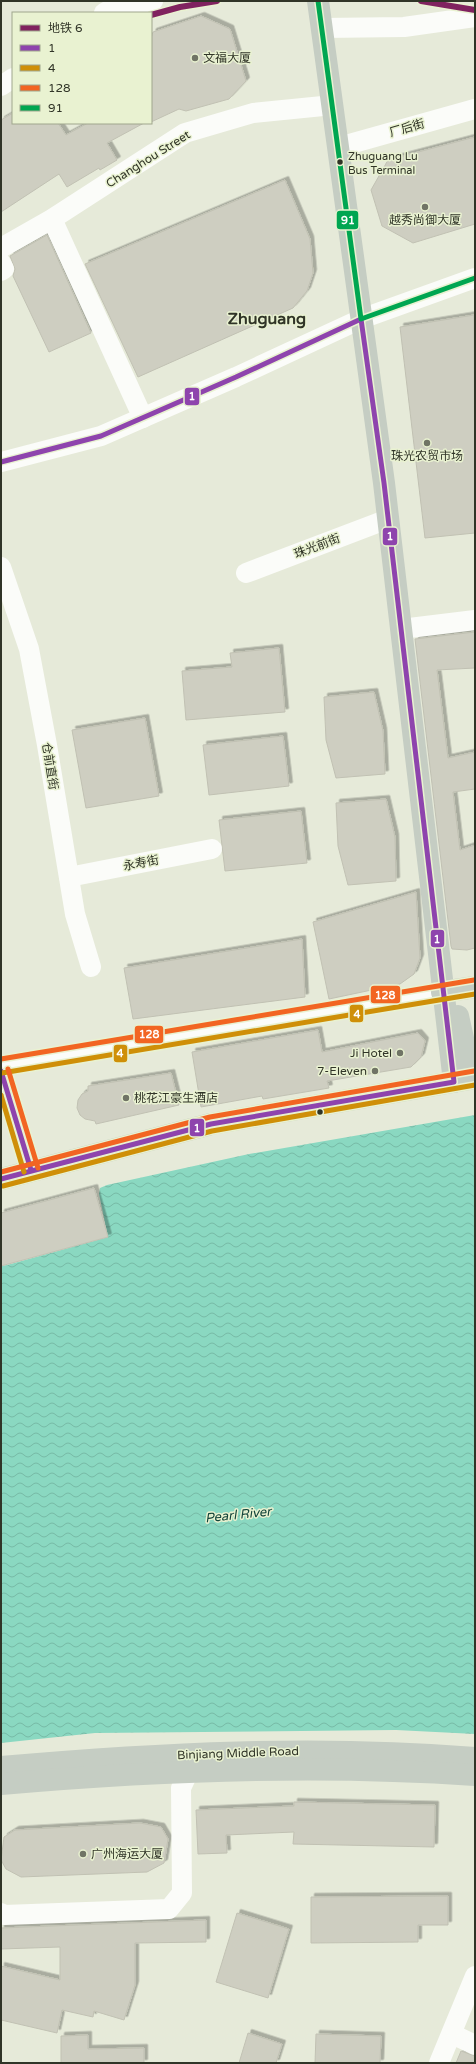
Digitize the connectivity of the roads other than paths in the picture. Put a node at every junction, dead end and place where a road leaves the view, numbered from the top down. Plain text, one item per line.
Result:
1 (125, 1) edge
2 (153, 1) edge
3 (318, 1) edge
4 (106, 12) edge
5 (132, 12) edge
6 (475, 17) edge
7 (323, 28) junction
8 (333, 105) junction
9 (475, 109) edge
10 (339, 147) junction
11 (52, 219) junction
12 (1, 248) edge
13 (1, 263) edge
14 (1, 271) edge
15 (475, 278) edge
16 (361, 319) junction
17 (142, 418) junction
18 (1, 462) edge
19 (388, 519) junction
20 (1, 567) edge
21 (246, 573) dead end
22 (475, 620) edge
23 (401, 629) junction
24 (212, 849) dead end
25 (69, 877) junction
26 (91, 967) dead end
27 (475, 987) edge
28 (442, 992) junction
29 (1, 1066) edge
30 (1, 1071) edge
31 (475, 1077) edge
32 (454, 1082) junction
33 (31, 1170) junction
34 (1, 1179) edge
35 (1, 1188) edge
36 (475, 1758) edge
37 (1, 1767) edge
38 (189, 1771) junction
39 (475, 1775) edge
40 (1, 1784) edge
41 (1, 1913) edge
42 (475, 1976) edge
43 (452, 2034) junction
44 (475, 2045) edge
45 (439, 2063) edge

1 - 4 street
2 - 5 street
3 - 7 main road
6 - 7 street
7 - 8 main road
8 - 10 main road
8 - 11 street, Changhou Street
9 - 10 street, 厂后街
10 - 16 main road
11 - 12 street, Changhou Street
11 - 17 street
13 - 14 street
15 - 16 street
16 - 17 street
16 - 19 main road
17 - 18 street
19 - 21 street, 珠光前街
19 - 23 main road
20 - 25 street, 仓前直街
22 - 23 street
23 - 28 main road
24 - 25 street, 永寿街
25 - 26 street, 仓前直街
27 - 28 main road
28 - 29 street
28 - 31 main road
28 - 32 main road
30 - 33 street
31 - 32 main road
32 - 33 main road
33 - 34 main road
33 - 35 main road
36 - 37 main road, Binjiang Middle Road
38 - 39 main road, Binjiang Middle Road
38 - 40 main road, Binjiang Middle Road
38 - 41 street
42 - 43 street
43 - 44 street
43 - 45 street

